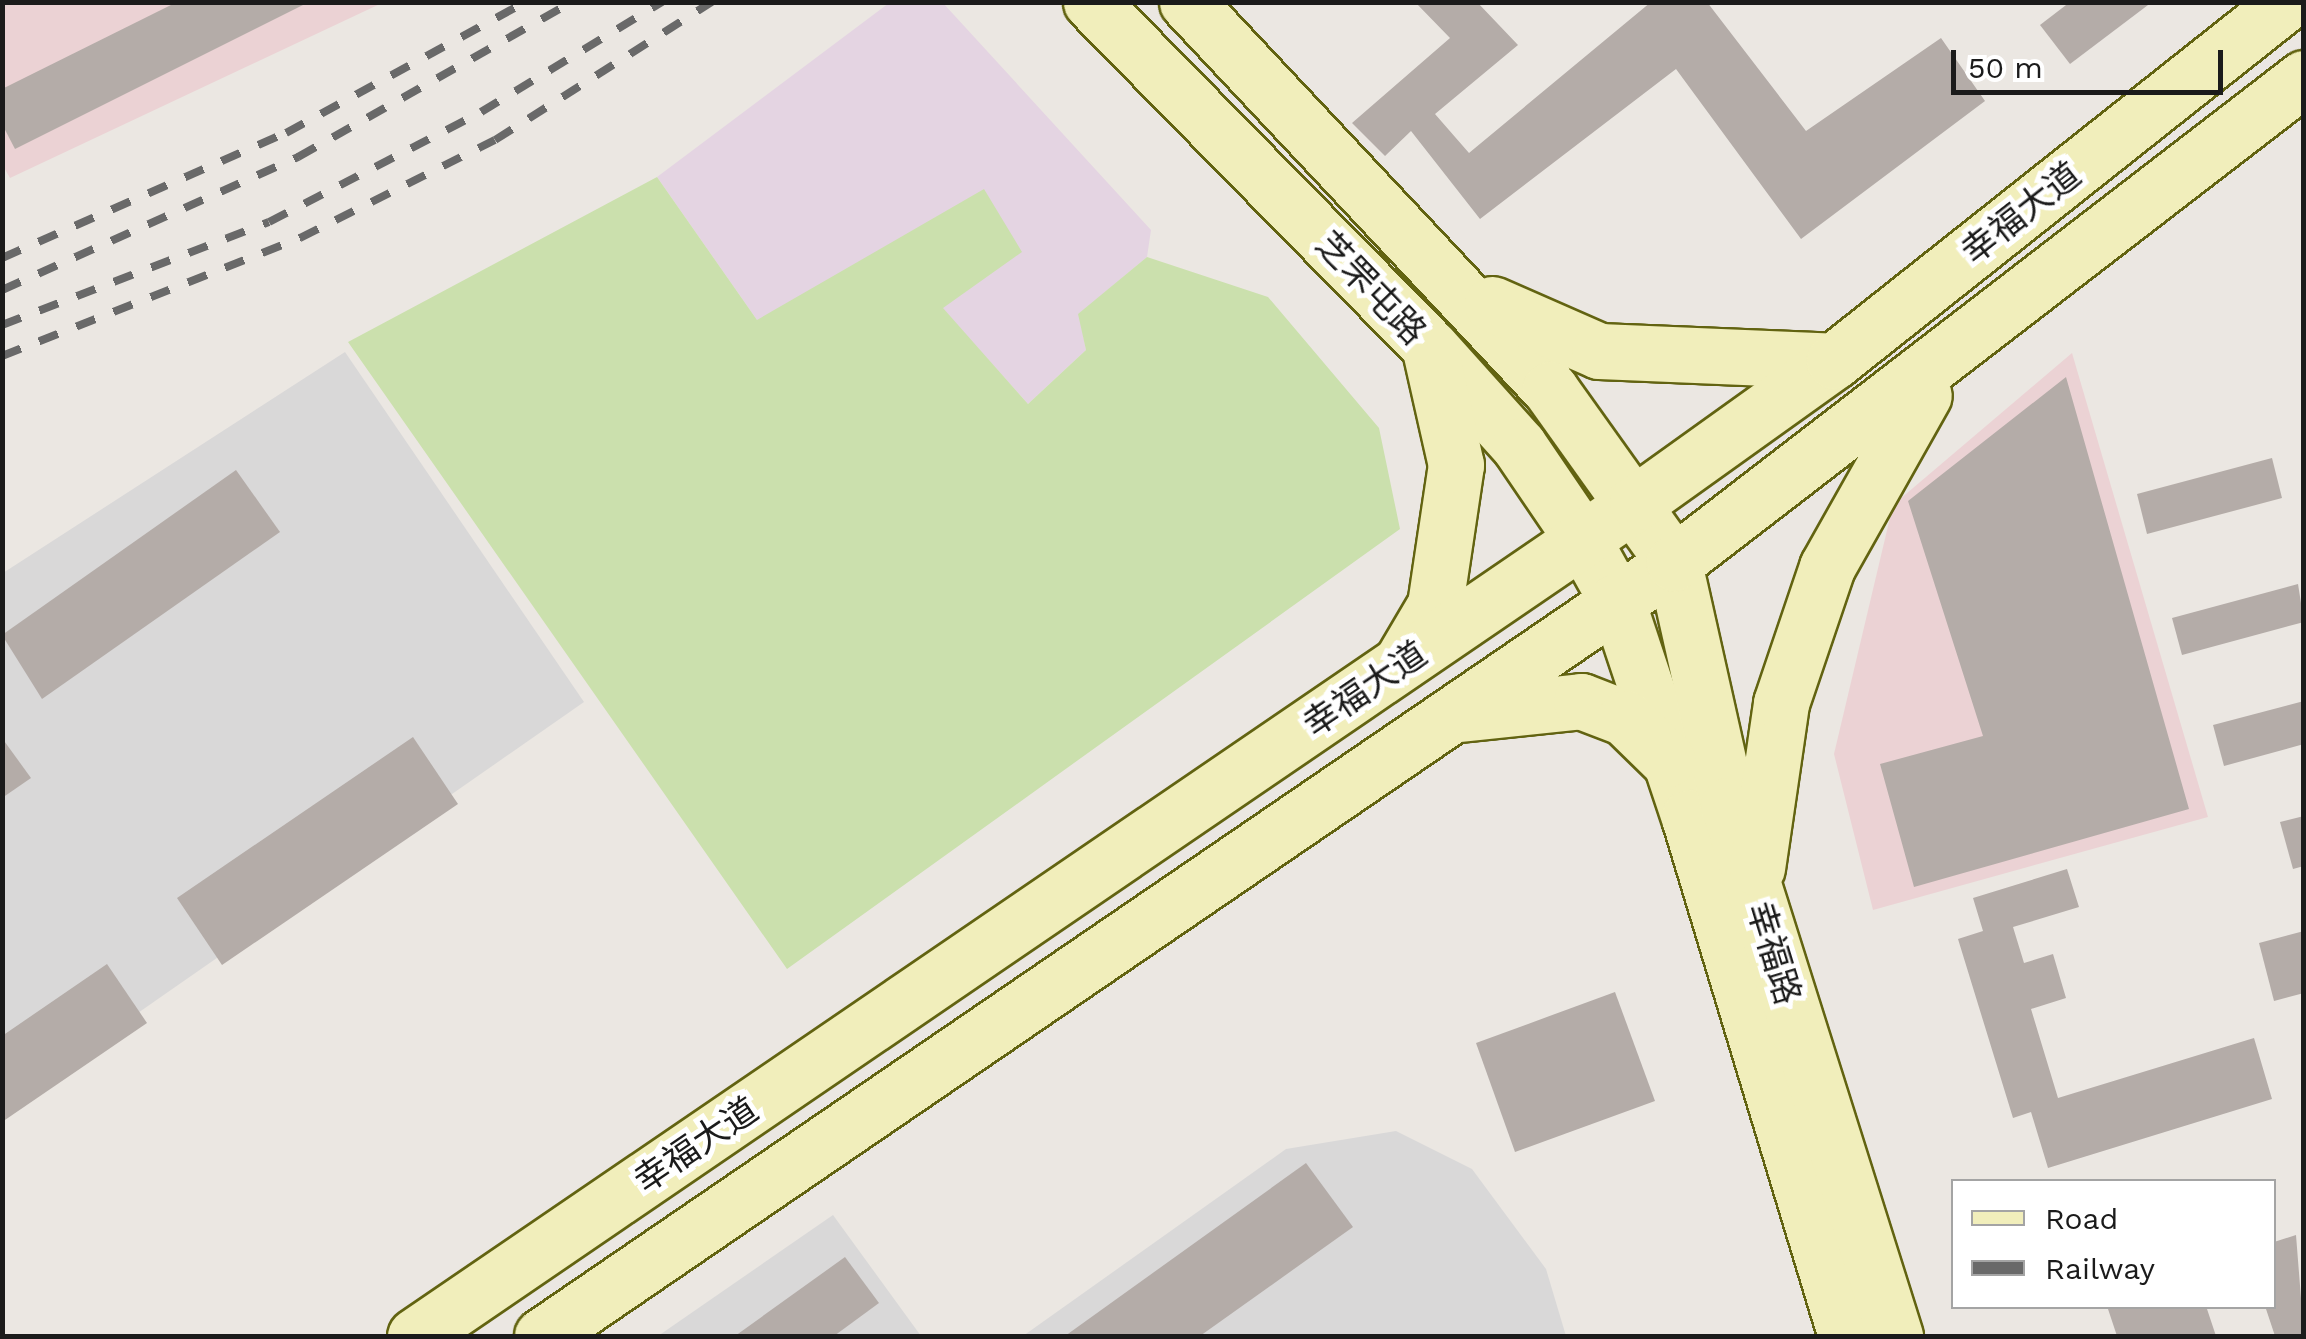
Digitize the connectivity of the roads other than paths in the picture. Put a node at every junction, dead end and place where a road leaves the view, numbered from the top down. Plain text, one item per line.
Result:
1 (1091, 2) edge
2 (1187, 2) edge
3 (2287, 2) edge
4 (2304, 78) edge
5 (1427, 253) junction
6 (1430, 347) junction
7 (1954, 354) junction
8 (1834, 361) junction
9 (1637, 502) junction
10 (1583, 540) junction
11 (1674, 564) junction
12 (1617, 602) junction
13 (1400, 666) junction
14 (1440, 718) junction
15 (1670, 762) junction
16 (1754, 891) junction
17 (415, 1336) edge
18 (542, 1336) edge
19 (1846, 1336) edge
20 (1895, 1336) edge

1 - 6 main road, 芝罘屯路
2 - 5 main road, 芝罘屯路
3 - 8 main road, 幸福大道
4 - 7 main road, 幸福大道
5 - 8 main road
5 - 9 main road, 芝罘屯路
6 - 10 main road, 芝罘屯路
6 - 13 main road
7 - 11 main road, 幸福大道
7 - 16 main road
8 - 9 main road, 幸福大道
9 - 10 main road, 幸福大道
9 - 11 main road, 芝罘屯路
10 - 12 main road, 芝罘屯路
10 - 13 main road, 幸福大道
11 - 12 main road, 幸福大道
11 - 16 main road, 幸福路
12 - 14 main road, 幸福大道
12 - 15 main road, 幸福路
13 - 17 main road, 幸福大道
14 - 15 main road
14 - 18 main road, 幸福大道
15 - 19 main road, 幸福路
16 - 20 main road, 幸福路

